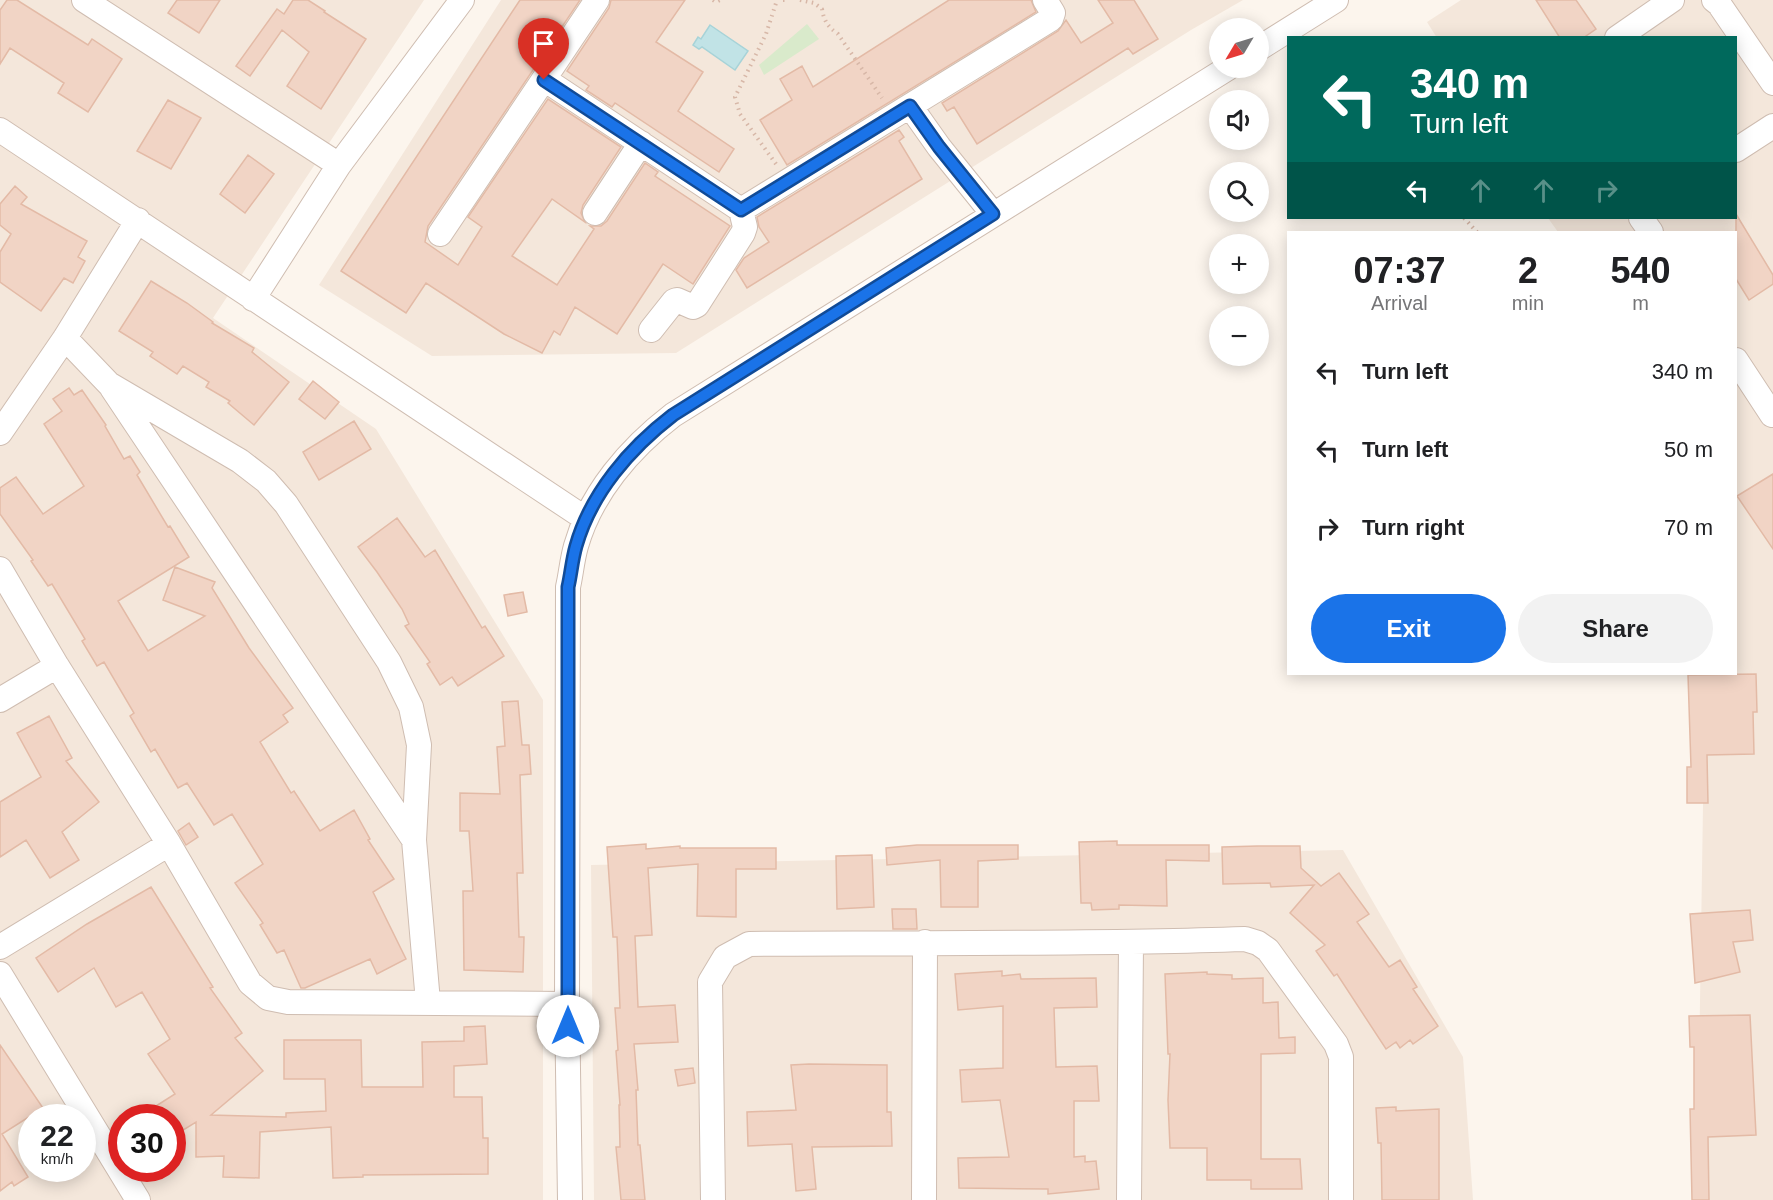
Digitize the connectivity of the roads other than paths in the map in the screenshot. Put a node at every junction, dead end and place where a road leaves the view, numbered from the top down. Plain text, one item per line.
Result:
1 (84, 0) edge
2 (462, 0) edge
3 (597, 0) edge
4 (1045, 0) edge
5 (1336, 0) edge
6 (1672, 0) edge
7 (1714, 0) edge
8 (1305, 8) edge
9 (1620, 36) edge
10 (1269, 39) edge
11 (1212, 78) edge
12 (544, 80) junction
13 (1773, 83) edge
14 (902, 111) junction
15 (1773, 126) edge
16 (0, 130) edge
17 (641, 144) junction
18 (1737, 149) edge
19 (339, 165) junction
20 (741, 210) junction
21 (595, 213) dead end
22 (993, 214) junction
23 (138, 220) junction
24 (440, 234) dead end
25 (253, 299) junction
26 (651, 330) dead end
27 (65, 338) junction
28 (1737, 362) edge
29 (109, 384) junction
30 (1772, 415) edge
31 (0, 434) edge
32 (586, 519) junction
33 (0, 569) edge
34 (57, 666) junction
35 (0, 700) edge
36 (414, 840) junction
37 (169, 844) junction
38 (925, 942) junction
39 (1131, 943) junction
40 (0, 947) edge
41 (0, 974) edge
42 (428, 1002) junction
43 (567, 1004) junction
44 (138, 1200) edge
45 (570, 1200) edge
46 (713, 1200) edge
47 (924, 1200) edge
48 (1129, 1200) edge
49 (1341, 1200) edge

1 - 19 street
2 - 19 street
3 - 12 street
4 - 14 street
5 - 8 street
6 - 9 street
7 - 13 street
8 - 10 street
11 - 22 street
12 - 17 street
12 - 24 street
14 - 20 street
14 - 22 street
15 - 18 street
16 - 23 street
17 - 20 street
17 - 21 street
19 - 25 street
20 - 26 street
22 - 32 street
23 - 25 street
23 - 27 street
25 - 32 street
27 - 29 street
27 - 31 street
28 - 30 street
29 - 36 street
29 - 36 street
32 - 43 street
33 - 34 street
34 - 35 street
34 - 37 street
36 - 42 street
37 - 40 street
37 - 42 street
38 - 39 street
38 - 46 street
38 - 47 street
39 - 48 street
39 - 49 street
41 - 44 street
42 - 43 street
43 - 45 street

